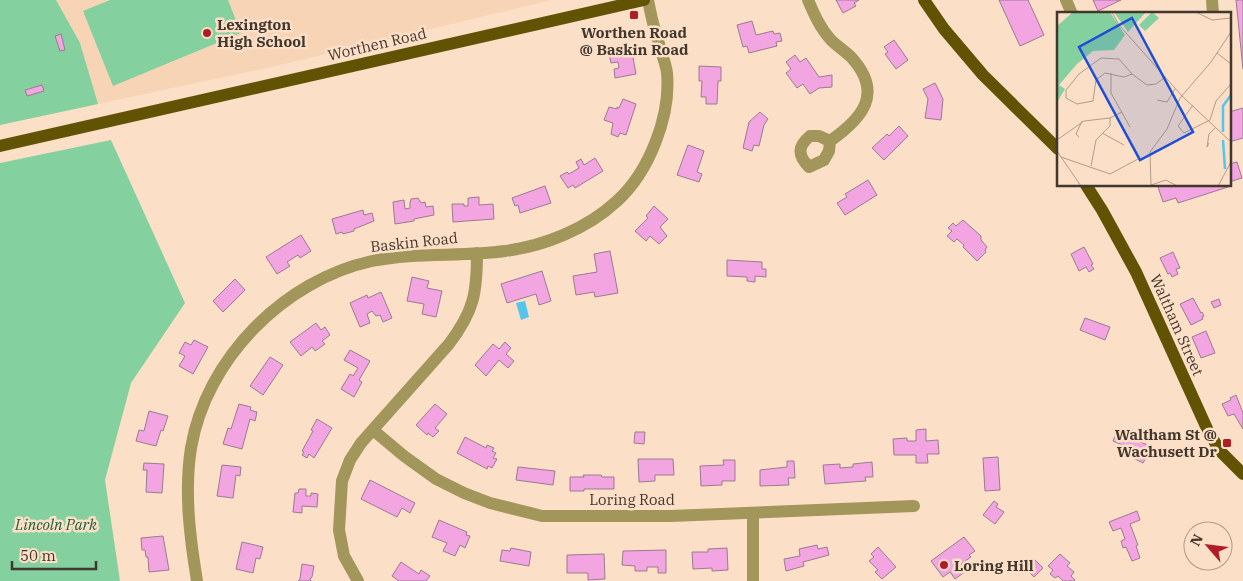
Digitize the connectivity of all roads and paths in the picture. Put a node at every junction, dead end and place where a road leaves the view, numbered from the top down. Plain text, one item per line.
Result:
1 (646, 0) edge
2 (808, 0) edge
3 (924, 0) edge
4 (1066, 0) edge
5 (1071, 12) edge
6 (830, 141) dead end
7 (0, 146) edge
8 (1057, 148) edge
9 (1087, 186) edge
10 (476, 253) junction
11 (373, 430) junction
12 (1243, 474) edge
13 (914, 506) dead end
14 (753, 513) junction
15 (197, 581) edge
16 (358, 581) edge
17 (753, 581) edge

1 - 7 main road, Worthen Road
1 - 10 street, Baskin Road
2 - 6 street
3 - 8 main road
4 - 5 street
9 - 12 main road, Waltham Street
10 - 11 street, Baskin Road
10 - 15 street, Baskin Road
11 - 14 street, Loring Road
11 - 16 street, Baskin Road
13 - 14 street, Loring Road
14 - 17 street

